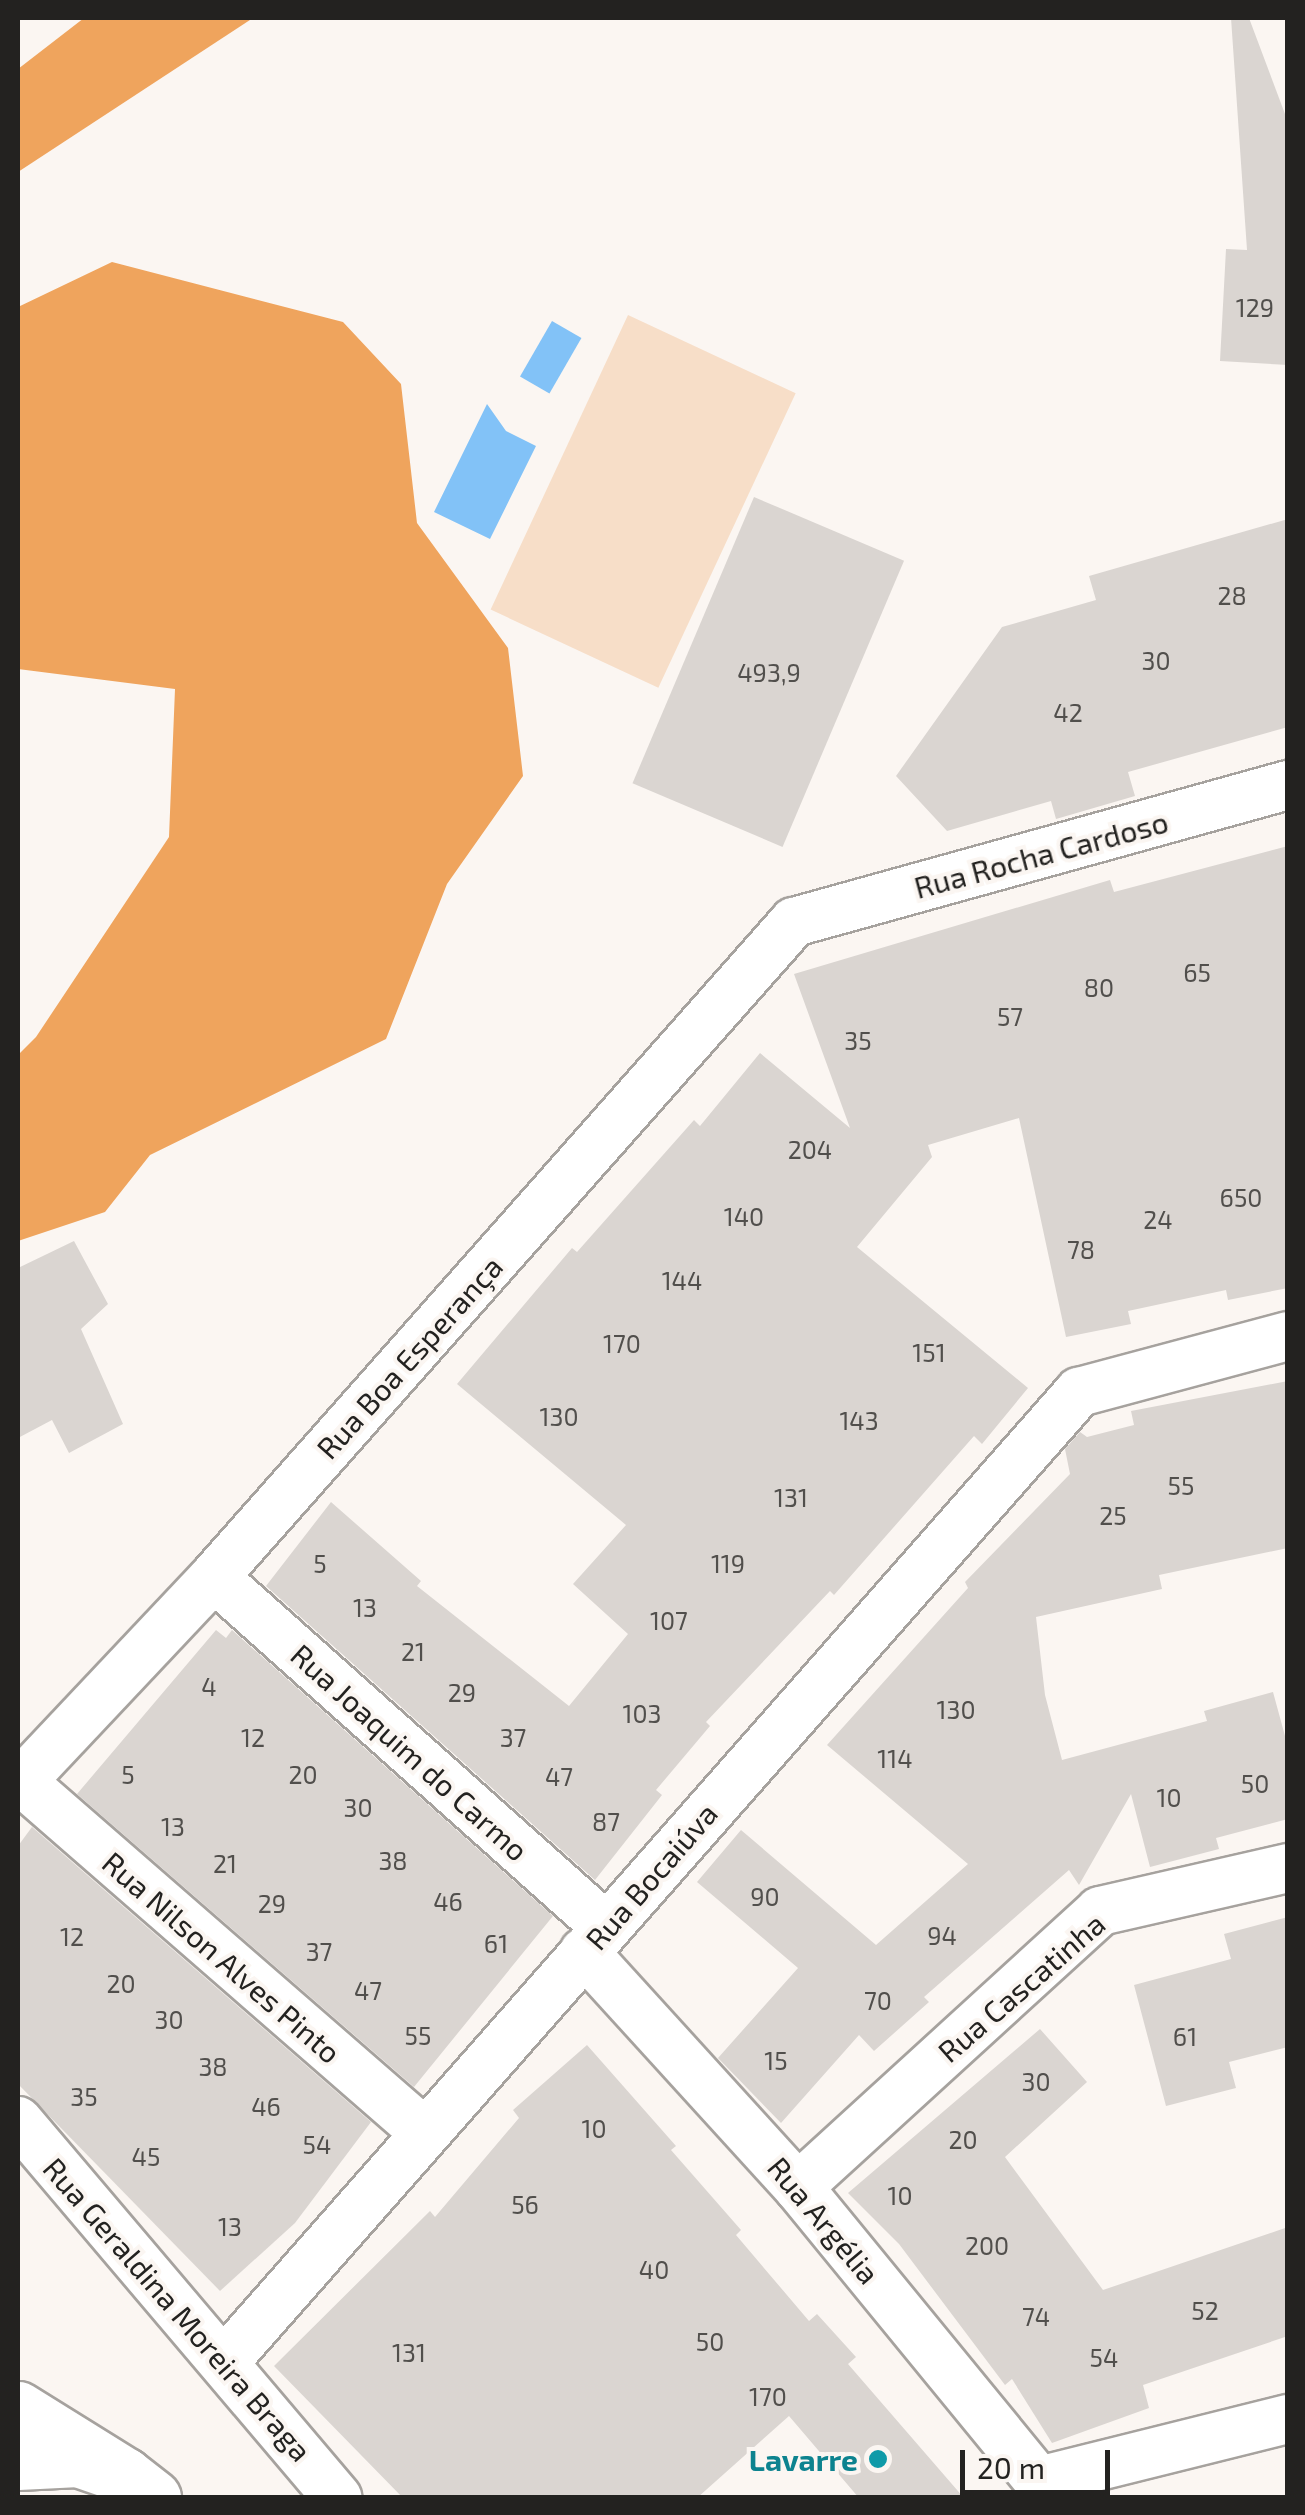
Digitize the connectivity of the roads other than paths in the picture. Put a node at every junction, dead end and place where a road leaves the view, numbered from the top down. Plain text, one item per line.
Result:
1 (1288, 785) edge
2 (794, 922) joint
3 (1288, 1336) edge
4 (214, 1577) junction
5 (19, 1783) edge
6 (1288, 1868) edge
7 (595, 1939) junction
8 (18, 2122) edge
9 (424, 2132) junction
10 (798, 2187) junction
11 (225, 2361) junction
12 (18, 2410) edge
13 (1288, 2419) edge
14 (18, 2462) edge
15 (138, 2486) edge
16 (1046, 2489) edge
17 (338, 2498) edge

1 - 2 street, Rua Rocha Cardoso
2 - 4 street, Rua Boa Esperança
3 - 7 street, Rua Bocaiúva
4 - 5 street, Rua Boa Esperança
4 - 7 street, Rua Joaquim do Carmo
5 - 9 street, Rua Nilson Alves Pinto
6 - 10 street, Rua Cascatinha
7 - 9 street, Rua Bocaiúva
7 - 10 street, Rua Argélia
8 - 11 street, Rua Geraldina Moreira Braga
9 - 11 street, Rua Bocaiúva
10 - 16 street, Rua Argélia
11 - 17 street, Rua Geraldina Moreira Braga
12 - 15 main road
13 - 16 street
14 - 15 main road

